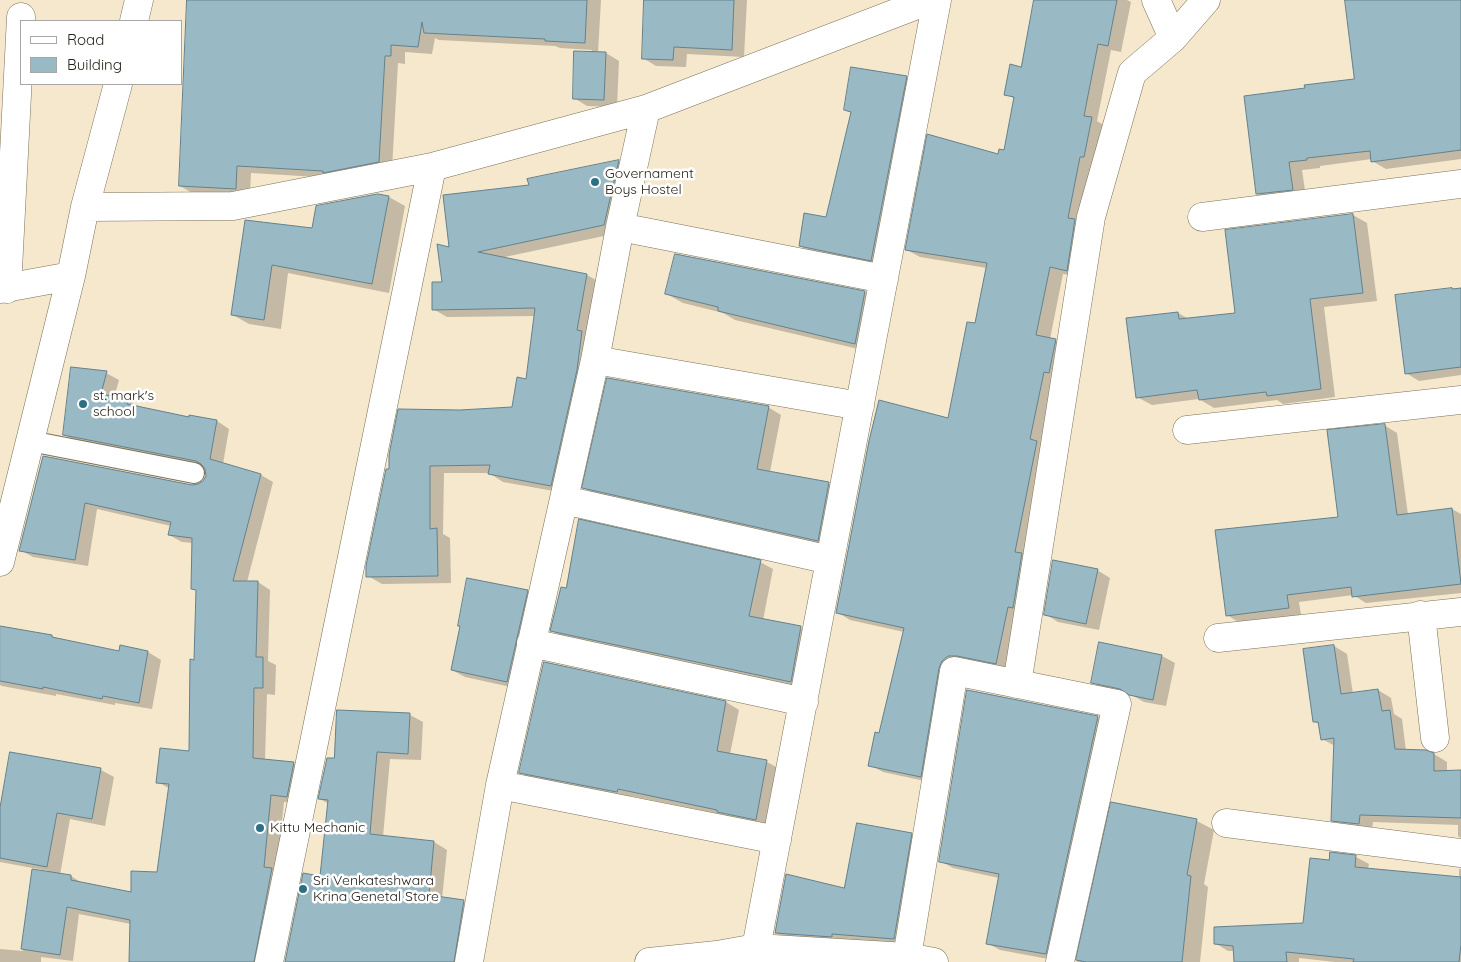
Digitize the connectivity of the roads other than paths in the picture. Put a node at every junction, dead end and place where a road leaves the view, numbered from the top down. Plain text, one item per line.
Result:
1 (139, 0) edge
2 (930, 0) edge
3 (937, 0) edge
4 (1156, 0) edge
5 (1206, 0) edge
6 (21, 17) dead end
7 (21, 20) edge
8 (134, 20) edge
9 (20, 33) edge
10 (1173, 38) junction
11 (118, 85) edge
12 (646, 109) junction
13 (432, 167) junction
14 (1461, 184) edge
15 (85, 207) junction
16 (1202, 217) dead end
17 (620, 227) junction
18 (71, 276) junction
19 (884, 279) junction
20 (4, 289) edge
21 (595, 360) junction
22 (1461, 400) edge
23 (860, 406) junction
24 (1187, 430) dead end
25 (30, 441) junction
26 (194, 473) dead end
27 (564, 500) junction
28 (830, 560) junction
29 (0, 562) edge
30 (1461, 612) edge
31 (1421, 615) junction
32 (1218, 638) dead end
33 (531, 643) junction
34 (1017, 684) junction
35 (804, 702) junction
36 (1435, 738) dead end
37 (500, 784) junction
38 (1226, 824) dead end
39 (777, 840) junction
40 (1461, 853) edge
41 (756, 948) junction
42 (717, 958) edge
43 (896, 959) edge
44 (269, 962) edge
45 (470, 962) edge
46 (649, 962) edge
47 (934, 962) edge
48 (1060, 962) edge

1 - 8 street
2 - 12 street
3 - 19 street
4 - 10 street
5 - 10 street
6 - 7 street
9 - 20 street
10 - 34 street
11 - 15 street
12 - 13 street
12 - 17 street
13 - 15 street
13 - 44 street
14 - 16 street
15 - 18 street
17 - 19 street
17 - 21 street
18 - 20 street
18 - 25 street
19 - 23 street
21 - 23 street
21 - 27 street
22 - 24 street
23 - 28 street
25 - 26 lane
25 - 29 street
27 - 28 street
27 - 33 street
28 - 35 street
30 - 31 street
31 - 32 street
31 - 36 street
33 - 35 street
33 - 37 street
34 - 43 street
34 - 48 street
35 - 39 street
37 - 39 street
37 - 45 street
38 - 40 street
39 - 41 street
41 - 42 street
41 - 43 street
42 - 46 street
43 - 47 street

